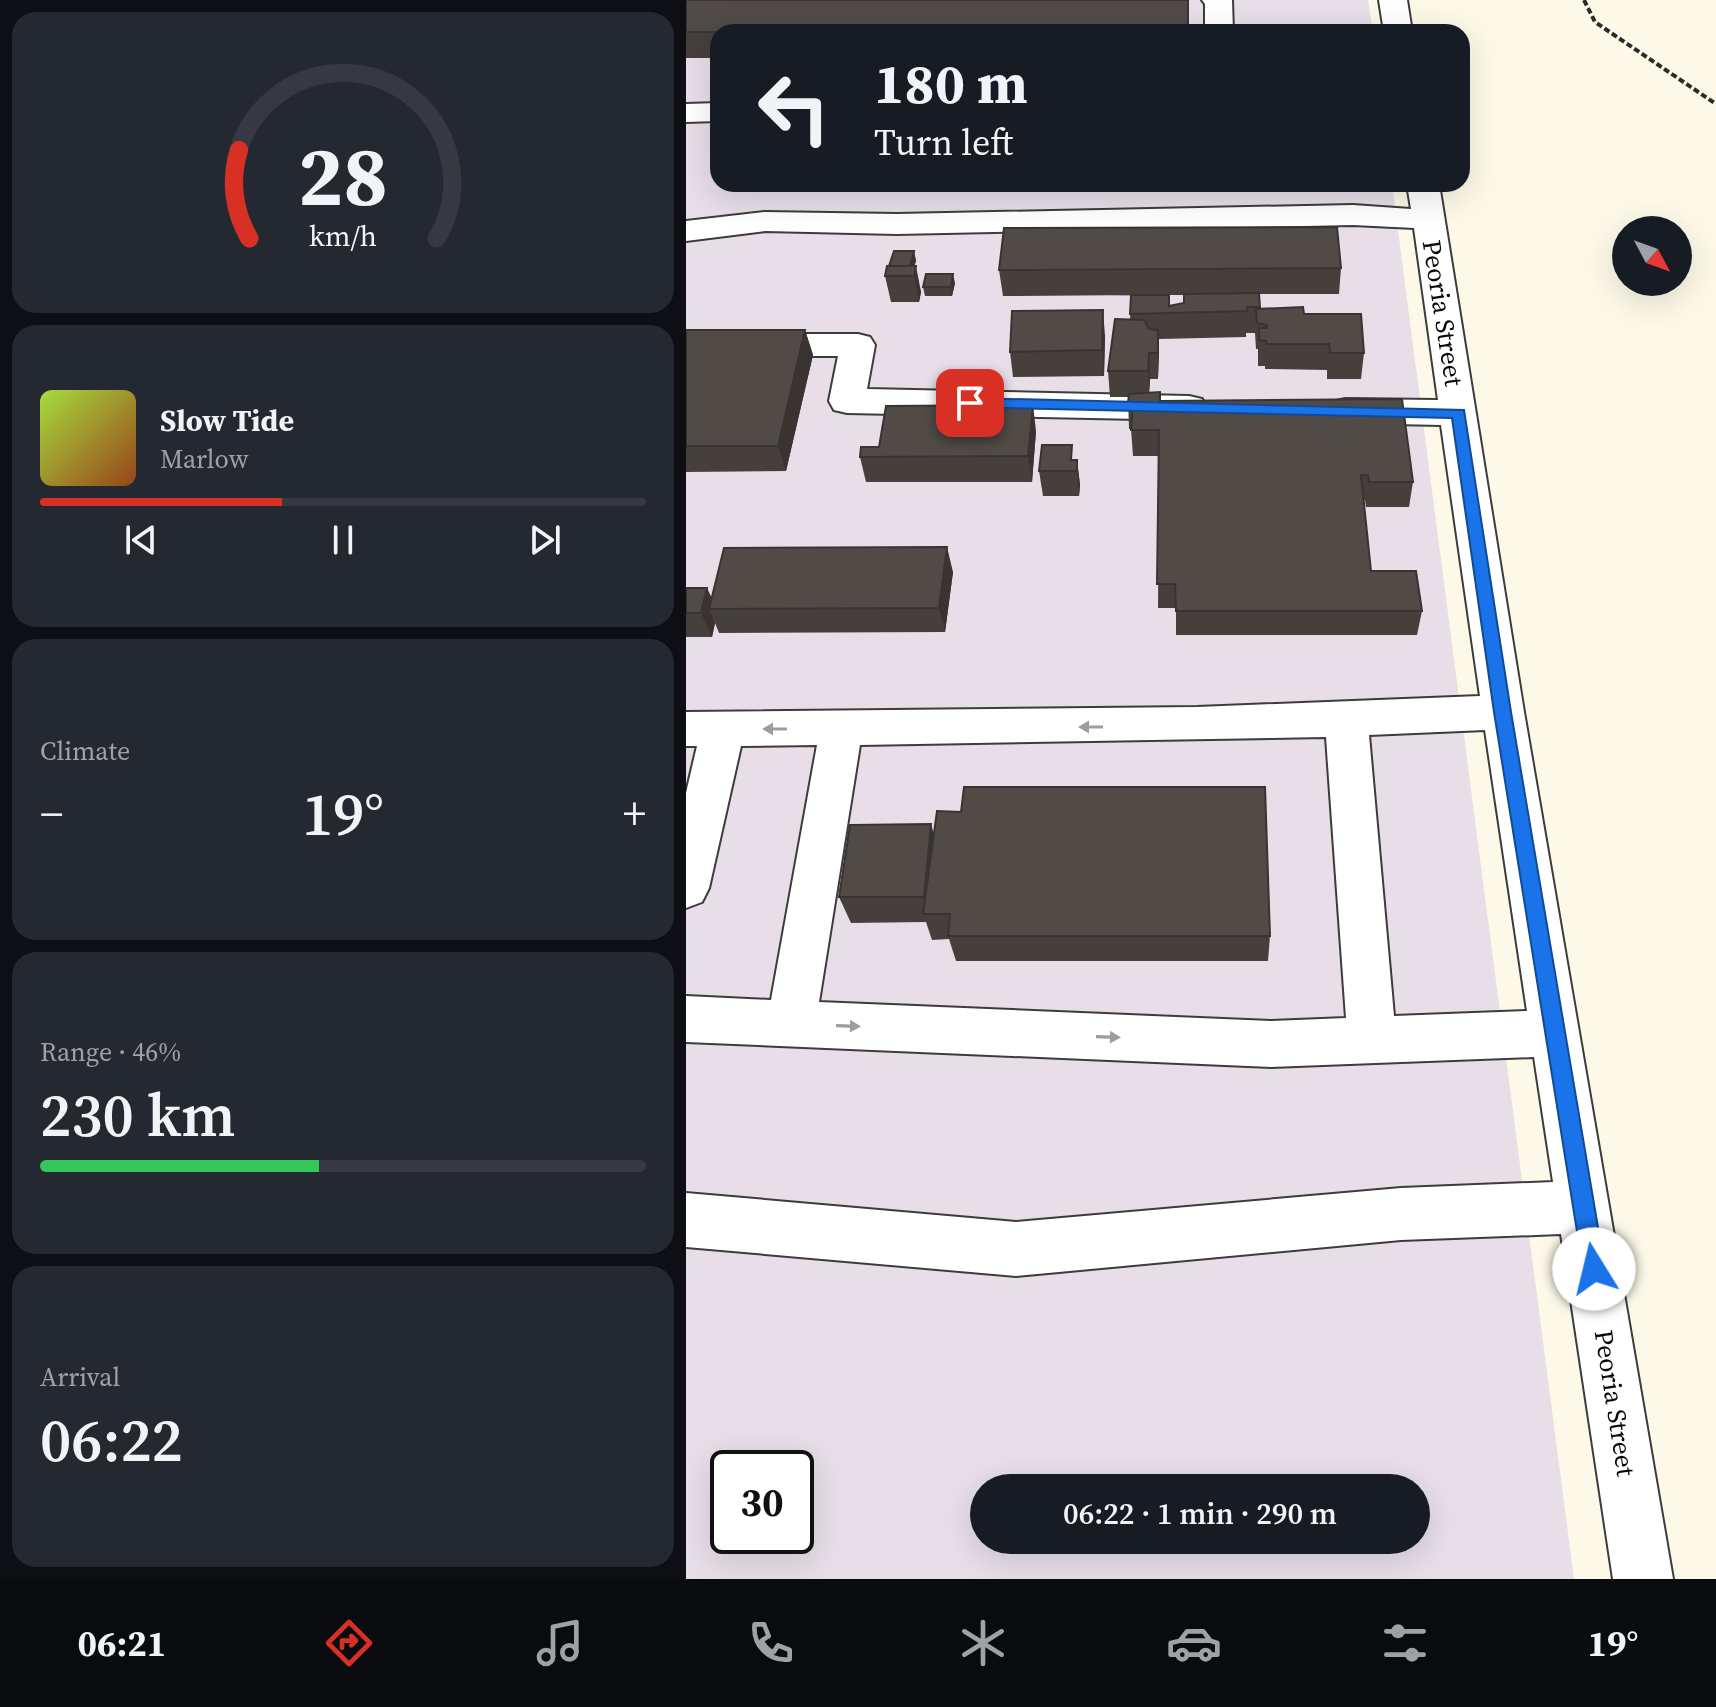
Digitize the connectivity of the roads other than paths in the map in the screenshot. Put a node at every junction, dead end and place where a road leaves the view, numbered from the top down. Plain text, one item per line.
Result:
1 (1216, 0) edge
2 (1393, 0) edge
3 (1219, 24) edge
4 (1397, 24) edge
5 (710, 112) edge
6 (686, 113) edge
7 (1425, 202) edge
8 (686, 231) edge
9 (686, 345) edge
10 (1224, 409) edge
11 (1318, 410) edge
12 (1459, 413) junction
13 (1503, 712) junction
14 (1346, 721) junction
15 (841, 728) junction
16 (704, 729) edge
17 (686, 888) edge
18 (686, 1019) edge
19 (791, 1023) junction
20 (1557, 1033) junction
21 (1372, 1040) junction
22 (1584, 1207) junction
23 (686, 1220) edge
24 (1643, 1579) edge

1 - 3 street
2 - 4 street
5 - 6 street
7 - 8 street
7 - 12 street, Peoria Street
9 - 10 street
11 - 12 street
12 - 13 street, Peoria Street
13 - 14 street
13 - 20 street, Peoria Street
14 -> 15 street
14 - 21 street
15 -> 16 street
15 - 19 street
16 - 17 street
18 - 19 street
19 -> 21 street
20 - 21 street
20 - 22 street, Peoria Street
22 - 23 street
22 - 24 street, Peoria Street

